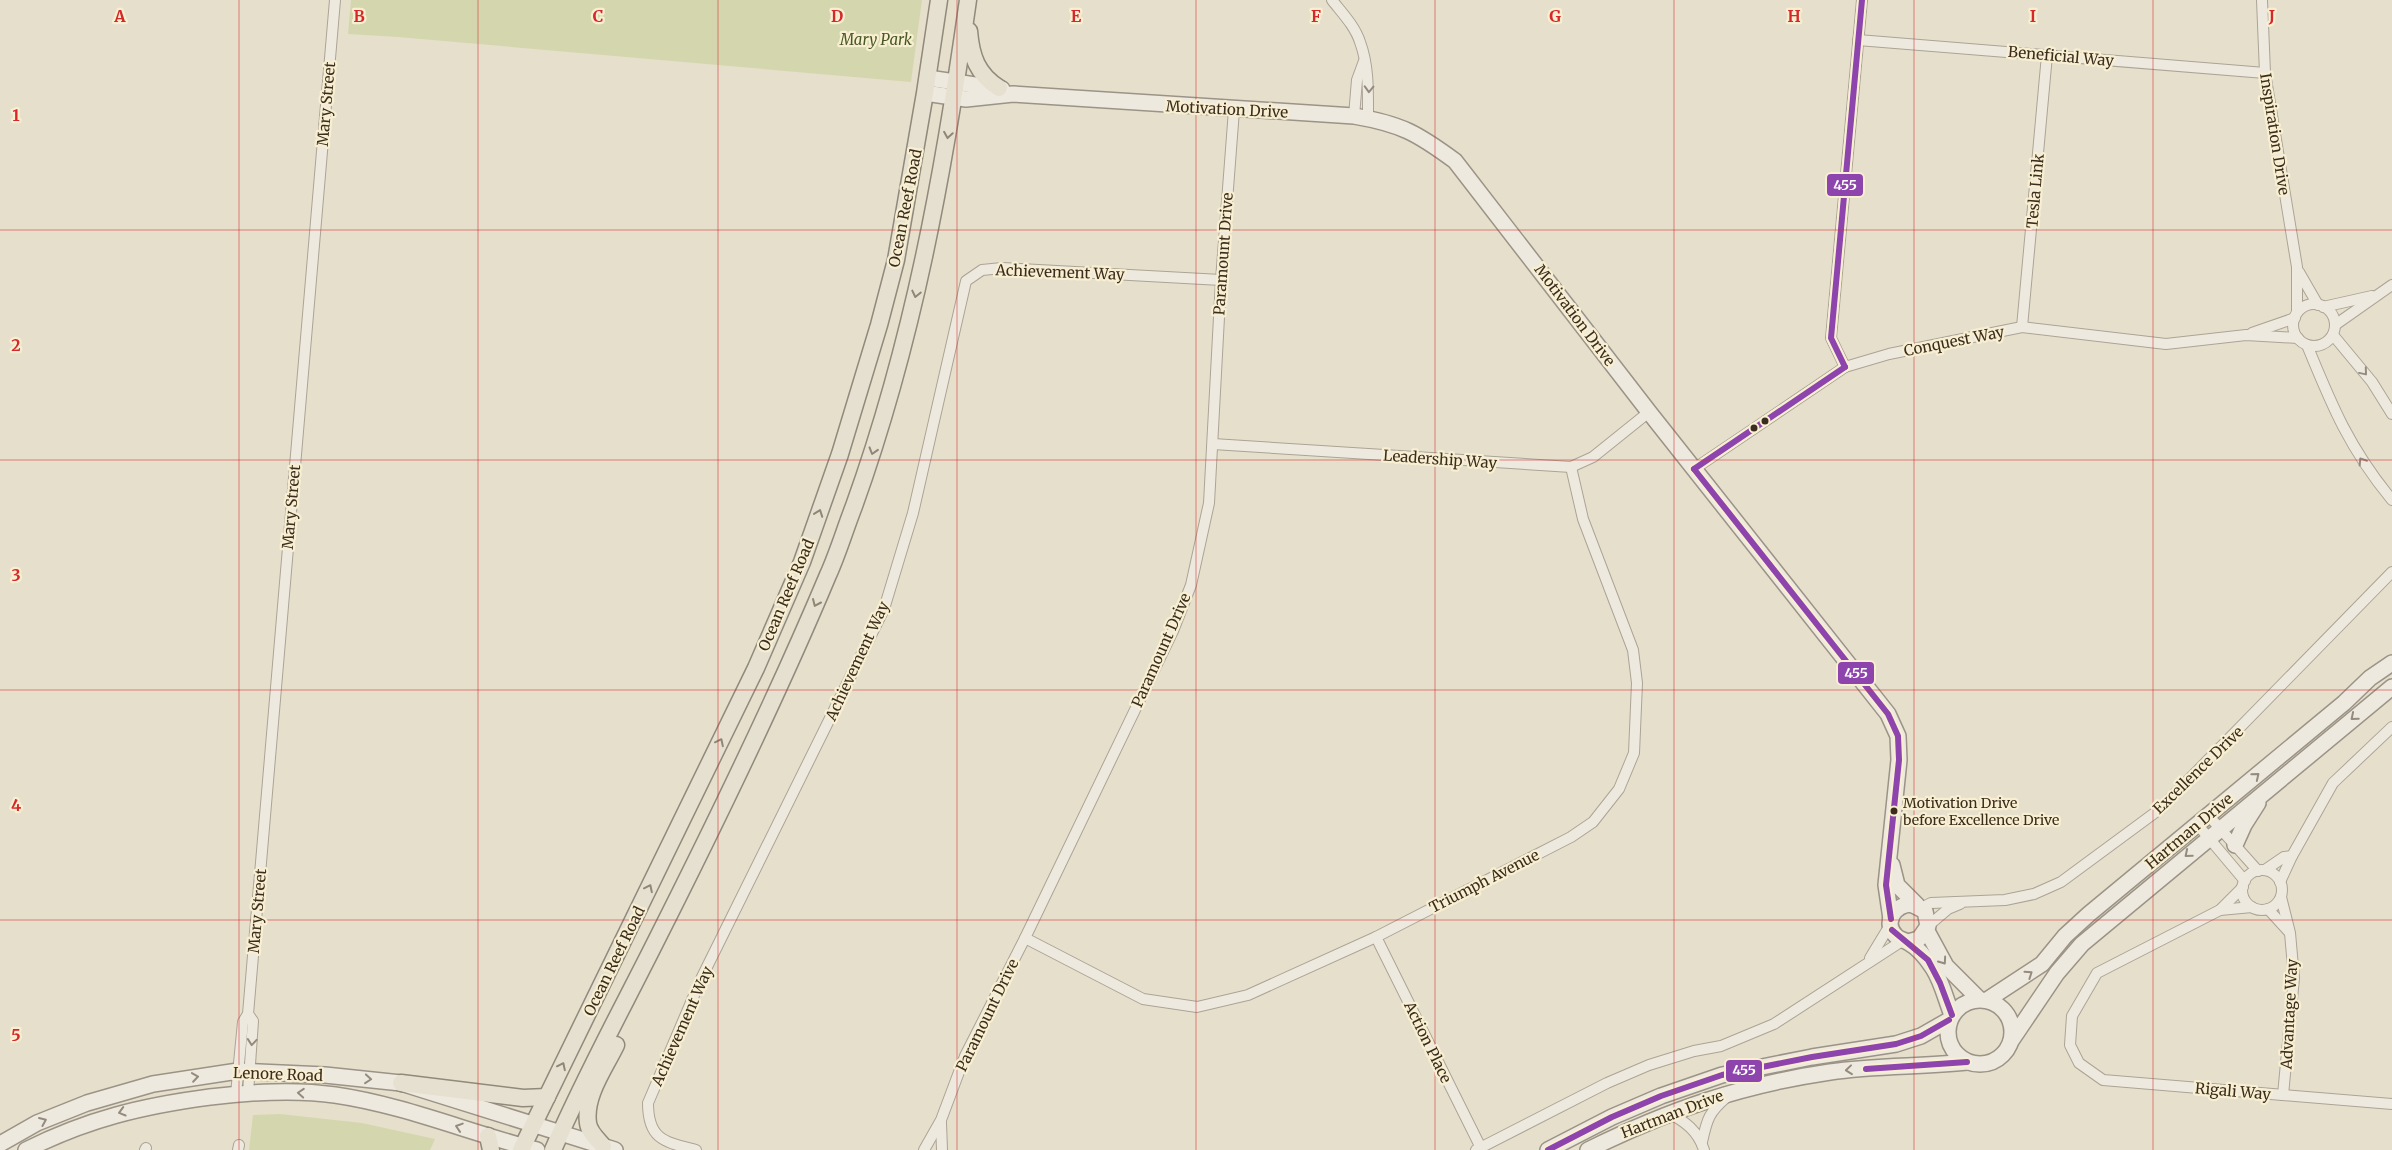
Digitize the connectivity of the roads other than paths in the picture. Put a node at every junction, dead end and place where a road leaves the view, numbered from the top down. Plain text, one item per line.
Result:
1 (334, 0) edge
2 (938, 0) edge
3 (1332, 0) edge
4 (1862, 0) edge
5 (2262, 0) edge
6 (968, 2) edge
7 (1858, 40) junction
8 (2047, 56) junction
9 (2264, 73) junction
10 (926, 86) junction
11 (955, 91) junction
12 (1006, 91) junction
13 (1234, 110) junction
14 (1361, 117) junction
15 (2297, 267) junction
16 (1221, 280) junction
17 (2392, 285) edge
18 (2375, 295) junction
19 (2321, 306) junction
20 (2296, 316) junction
21 (2022, 327) junction
22 (2334, 330) junction
23 (2246, 335) junction
24 (2298, 338) junction
25 (2307, 345) junction
26 (1844, 367) junction
27 (1649, 412) junction
28 (2392, 414) edge
29 (1213, 444) junction
30 (1571, 467) junction
31 (1694, 469) junction
32 (2392, 500) edge
33 (2392, 572) edge
34 (2392, 663) edge
35 (2392, 687) edge
36 (2392, 727) edge
37 (2268, 790) junction
38 (2202, 819) junction
39 (2214, 833) junction
40 (2235, 845) junction
41 (1890, 854) junction
42 (2292, 856) junction
43 (2261, 871) junction
44 (2280, 882) junction
45 (2244, 884) junction
46 (2281, 897) junction
47 (1963, 903) junction
48 (1919, 906) junction
49 (2252, 907) junction
50 (2268, 909) junction
51 (2220, 910) junction
52 (1891, 922) junction
53 (1928, 928) junction
54 (2290, 933) junction
55 (1376, 937) junction
56 (1024, 938) junction
57 (657, 940) junction
58 (1905, 941) junction
59 (1865, 965) junction
60 (1983, 999) junction
61 (1951, 1018) junction
62 (2011, 1041) junction
63 (1967, 1062) junction
64 (243, 1072) junction
65 (401, 1083) junction
66 (1733, 1092) junction
67 (242, 1093) junction
68 (2284, 1095) junction
69 (547, 1097) junction
70 (2392, 1104) edge
71 (1668, 1113) junction
72 (941, 1120) junction
73 (533, 1124) junction
74 (560, 1132) junction
75 (490, 1143) edge
76 (0, 1144) edge
77 (1703, 1146) edge
78 (609, 1148) edge
79 (526, 1149) edge
80 (1478, 1149) edge
81 (26, 1150) edge
82 (553, 1150) edge
83 (696, 1150) edge
84 (924, 1150) edge
85 (942, 1150) edge
86 (1548, 1150) edge
87 (1588, 1150) edge

1 - 64 street, Mary Street
2 - 10 main road, Ocean Reef Road
3 - 14 street
4 - 7 street
5 - 9 street, Inspiration Drive
6 - 11 main road, Ocean Reef Road
6 - 12 main road
7 - 8 street, Beneficial Way
7 - 26 street
8 - 9 street, Beneficial Way
8 - 21 street, Tesla Link
9 - 15 street, Inspiration Drive
10 - 11 street, Motivation Drive
69 -> 10 main road, Ocean Reef Road
11 - 12 street, Motivation Drive
11 -> 57 main road, Ocean Reef Road
12 - 13 street, Motivation Drive
13 - 14 street, Motivation Drive
13 - 16 street, Paramount Drive
14 - 27 street, Motivation Drive
15 - 19 street, Inspiration Drive
15 - 20 street, Inspiration Drive
16 - 29 street, Paramount Drive
16 - 83 street, Achievement Way
17 - 18 street
18 - 19 street
18 - 22 street
19 - 20 street
19 - 22 street
20 - 23 street, Conquest Way
20 - 24 street
21 - 23 street, Conquest Way
21 - 26 street, Conquest Way
22 - 25 street
22 -> 28 street
23 - 24 street, Conquest Way
24 - 25 street
32 -> 25 street
26 - 31 street, Conquest Way
27 - 30 street, Leadership Way
27 - 31 street, Motivation Drive
29 - 30 street, Leadership Way
29 - 56 street, Paramount Drive
30 - 55 street, Triumph Avenue
31 - 41 street, Motivation Drive
33 - 47 street, Excellence Drive
38 -> 34 street, Hartman Drive
35 -> 37 street, Hartman Drive
36 - 42 street
37 - 39 street, Hartman Drive
37 - 40 street
38 - 39 street
38 - 39 street
60 -> 38 street, Hartman Drive
39 - 40 street
39 - 45 street
39 -> 62 street, Hartman Drive
40 - 43 street
41 - 48 street, Motivation Drive
41 - 52 street, Motivation Drive
42 - 43 street
42 - 44 street
43 - 44 street
43 - 45 street
44 - 46 street
45 - 49 street
45 - 51 street
46 - 50 street
46 - 54 street, Advantage Way
47 - 48 street, Excellence Drive
47 - 53 street, Excellence Drive
48 - 52 street
48 - 53 street
49 - 50 street
49 - 51 street
50 - 54 street
51 - 68 street, Rigali Way
52 - 58 street
52 - 59 street
53 - 58 street
53 -> 60 street
54 - 68 street, Advantage Way
55 - 56 street, Triumph Avenue
55 - 80 street, Action Place
56 - 72 street, Paramount Drive
57 - 74 main road, Ocean Reef Road
57 - 78 main road
58 - 59 street
58 - 61 street
59 - 80 street
60 - 61 street
60 - 62 street
61 - 63 street
61 - 86 street, Hartman Drive
62 - 63 street
63 -> 66 street, Hartman Drive
64 -> 65 street, Lenore Road
64 - 67 street, Mary Street
76 -> 64 street, Lenore Road
65 - 69 main road
65 - 73 street, Lenore Road
66 - 71 street, Hartman Drive
66 - 77 street
75 -> 67 street, Lenore Road
67 -> 81 street, Lenore Road
68 - 70 street, Rigali Way
69 - 73 main road, Ocean Reef Road
71 - 77 street
71 - 87 street, Hartman Drive
72 - 84 street, Paramount Drive
72 - 85 street, Paramount Drive
73 - 74 street
73 - 79 main road, Ocean Reef Road
74 - 78 street
74 - 82 main road, Ocean Reef Road
75 - 79 street, Lenore Road

